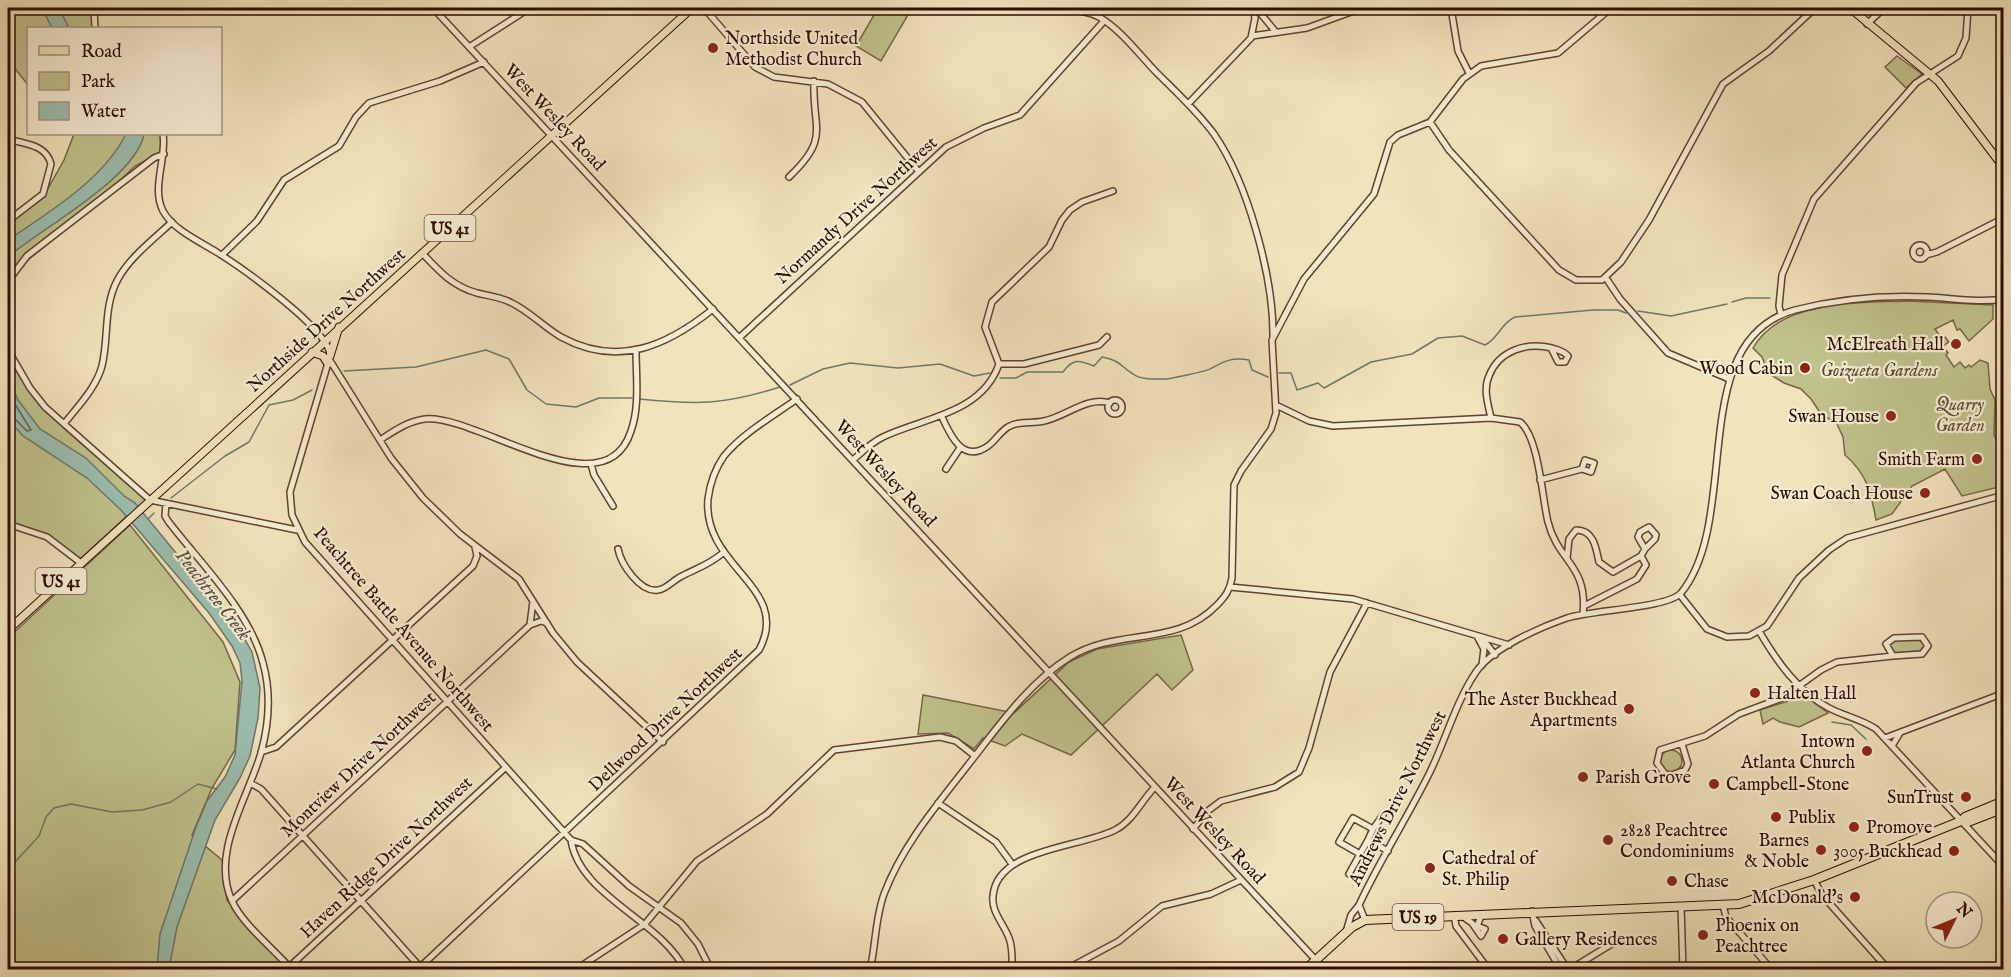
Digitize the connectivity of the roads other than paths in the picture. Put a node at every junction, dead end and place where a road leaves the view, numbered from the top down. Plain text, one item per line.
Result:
1 (94, 8) edge
2 (433, 8) edge
3 (530, 8) edge
4 (692, 8) edge
5 (704, 8) edge
6 (1068, 8) edge
7 (1254, 8) edge
8 (1362, 8) edge
9 (1451, 8) edge
10 (1611, 8) edge
11 (1815, 8) edge
12 (1850, 8) edge
13 (1884, 8) edge
14 (1968, 8) edge
15 (1104, 21) junction
16 (1867, 24) junction
17 (95, 27) edge
18 (1277, 32) junction
19 (1252, 36) junction
20 (469, 46) junction
21 (484, 62) junction
22 (1469, 73) junction
23 (1930, 74) junction
24 (814, 81) junction
25 (1188, 105) junction
26 (1430, 122) junction
27 (163, 135) edge
28 (552, 135) junction
29 (8, 139) edge
30 (164, 154) junction
31 (2004, 168) edge
32 (919, 172) junction
33 (789, 177) dead end
34 (1113, 191) dead end
35 (2004, 218) edge
36 (8, 221) edge
37 (172, 222) junction
38 (422, 253) junction
39 (222, 255) junction
40 (1926, 255) dead end
41 (1606, 278) junction
42 (8, 281) edge
43 (2004, 300) edge
44 (713, 309) junction
45 (1781, 315) junction
46 (339, 327) junction
47 (1107, 337) dead end
48 (739, 338) junction
49 (325, 340) junction
50 (1272, 340) junction
51 (1551, 348) dead end
52 (8, 350) edge
53 (636, 350) junction
54 (312, 352) junction
55 (329, 360) junction
56 (999, 364) junction
57 (1730, 379) junction
58 (797, 399) junction
59 (1110, 403) dead end
60 (1276, 405) junction
61 (942, 417) junction
62 (1491, 418) junction
63 (64, 424) junction
64 (380, 440) junction
65 (960, 448) junction
66 (853, 460) junction
67 (591, 464) junction
68 (946, 469) dead end
69 (1582, 469) dead end
70 (1540, 480) junction
71 (2004, 495) edge
72 (150, 500) junction
73 (166, 504) junction
74 (613, 506) dead end
75 (8, 524) edge
76 (297, 530) junction
77 (474, 546) junction
78 (618, 549) dead end
79 (1645, 549) dead end
80 (723, 553) junction
81 (1641, 556) junction
82 (1567, 558) junction
83 (493, 559) junction
84 (476, 561) junction
85 (81, 563) junction
86 (1230, 587) junction
87 (1680, 594) junction
88 (533, 600) junction
89 (1367, 603) junction
90 (1584, 606) junction
91 (1583, 614) junction
92 (547, 623) junction
93 (530, 625) junction
94 (8, 630) edge
95 (1759, 631) junction
96 (1481, 637) junction
97 (393, 640) junction
98 (1886, 644) junction
99 (1509, 645) junction
100 (1496, 654) junction
101 (1893, 656) junction
102 (1880, 657) junction
103 (1482, 665) junction
104 (1050, 673) junction
105 (1801, 686) junction
106 (2004, 693) edge
107 (448, 702) junction
108 (1900, 733) junction
109 (1885, 738) junction
110 (663, 742) junction
111 (1682, 744) junction
112 (1892, 746) junction
113 (261, 752) junction
114 (975, 756) junction
115 (506, 768) junction
116 (250, 783) junction
117 (1155, 788) junction
118 (2004, 801) edge
119 (938, 804) junction
120 (2004, 808) edge
121 (1383, 815) dead end
122 (1961, 821) junction
123 (1193, 829) junction
124 (1373, 829) junction
125 (565, 832) junction
126 (303, 836) junction
127 (571, 840) junction
128 (1368, 840) junction
129 (1388, 851) junction
130 (1360, 854) junction
131 (1012, 864) junction
132 (2004, 867) edge
133 (1349, 874) dead end
134 (1241, 880) junction
135 (1814, 880) junction
136 (232, 901) junction
137 (362, 901) junction
138 (1359, 904) junction
139 (1723, 905) junction
140 (1681, 906) junction
141 (660, 907) junction
142 (1532, 911) junction
143 (1482, 914) junction
144 (1457, 915) junction
145 (1365, 920) junction
146 (645, 924) junction
147 (1343, 935) junction
148 (1618, 940) dead end
149 (1557, 957) junction
150 (1315, 960) junction
151 (418, 968) edge
152 (290, 969) edge
153 (575, 969) edge
154 (686, 969) edge
155 (711, 969) edge
156 (870, 969) edge
157 (1012, 969) edge
158 (1065, 969) edge
159 (1305, 969) edge
160 (1324, 969) edge
161 (1490, 969) edge
162 (1561, 969) edge
163 (1568, 969) edge
164 (1683, 969) edge
165 (1772, 969) edge
166 (1889, 969) edge

1 - 17 street
2 - 20 street, West Wesley Road
3 - 20 street
4 - 28 main road, Northside Drive Northwest / US 41
5 - 24 street
6 - 15 street
7 - 18 street
7 - 19 street
8 - 18 street
9 - 22 street
10 - 22 street
11 - 41 street
12 - 16 main road
13 - 16 street
14 - 23 street
15 - 25 street
15 - 32 street, Normandy Drive Northwest
16 - 23 main road
18 - 19 street
19 - 25 street
20 - 21 street, West Wesley Road
21 - 28 street, West Wesley Road
21 - 39 street
22 - 26 street
23 - 31 main road
23 - 45 street
24 - 32 street
24 - 33 street
25 - 50 street
26 - 41 street
26 - 50 street
27 - 30 street
28 - 38 main road, Northside Drive Northwest / US 41
28 - 44 street, West Wesley Road
29 - 36 street
30 - 37 street
30 - 42 street
32 - 48 street, Normandy Drive Northwest
34 - 56 street
35 - 40 street
37 - 39 street
37 - 63 street
38 - 46 main road, Northside Drive Northwest / US 41
38 - 53 street
39 - 49 street
41 - 57 street
43 - 45 street
44 - 48 street, West Wesley Road
44 - 53 street
45 - 57 street
46 - 49 main road, Northside Drive Northwest / US 41
46 - 55 main road
47 - 56 street
48 - 58 street, West Wesley Road
49 - 54 main road, Northside Drive Northwest / US 41
49 - 55 street
50 - 60 street
51 - 62 street
52 - 63 street
53 - 67 street
54 - 55 main road
54 - 72 main road, Northside Drive Northwest / US 41
55 - 64 street
55 - 76 street, Peachtree Battle Avenue Northwest
56 - 61 street
57 - 87 street
58 - 66 street, West Wesley Road
58 - 80 street, Dellwood Drive Northwest
59 - 65 street
60 - 62 street
60 - 86 street
61 - 65 street
61 - 66 street
62 - 70 street
63 - 72 street
64 - 67 street
64 - 77 street
65 - 68 street
66 - 104 street, West Wesley Road
67 - 74 street
69 - 70 street
70 - 82 street
71 - 95 street
72 - 73 street
72 - 85 main road, Northside Drive Northwest / US 41
73 - 76 street
73 - 113 street
75 - 85 street
76 - 97 street, Peachtree Battle Avenue Northwest
77 - 83 street
77 - 84 street
78 - 80 street
79 - 81 street
80 - 110 street, Dellwood Drive Northwest
81 - 82 street
81 - 90 street
82 - 90 street
83 - 84 street
83 - 88 street
84 - 97 street
85 - 94 main road, Northside Drive Northwest / US 41
86 - 89 street
86 - 104 street
87 - 91 street, Andrews Drive Northwest
87 - 95 street
88 - 92 street
88 - 93 street
89 - 96 street
89 - 123 street
90 - 91 street
91 - 99 street, Andrews Drive Northwest
92 - 93 street
92 - 110 street
93 - 107 street, Montview Drive Northwest
95 - 105 street
96 - 99 street
96 - 100 street
96 - 103 street
97 - 107 street, Peachtree Battle Avenue Northwest
97 - 113 street
98 - 101 street
98 - 101 street
98 - 102 street
99 - 100 street, Andrews Drive Northwest
100 - 103 street, Andrews Drive Northwest
101 - 102 street
102 - 105 street
103 - 129 street, Andrews Drive Northwest
104 - 114 street
104 - 117 street, West Wesley Road
105 - 109 street
105 - 111 street
106 - 108 street
107 - 115 street, Peachtree Battle Avenue Northwest
107 - 126 street, Montview Drive Northwest
108 - 109 street
108 - 112 street
109 - 112 street
110 - 125 street, Dellwood Drive Northwest
111 - 111 street
112 - 122 street
113 - 116 street
114 - 119 street
114 - 141 street
115 - 125 street, Peachtree Battle Avenue Northwest
115 - 137 street, Haven Ridge Drive Northwest
116 - 126 street
116 - 136 street
117 - 123 street, West Wesley Road
117 - 131 street
118 - 122 highway, US 19
119 - 131 street
119 - 156 street
120 - 122 highway, US 19
121 - 124 street
122 - 132 street
122 - 135 highway, US 19
123 - 134 street, West Wesley Road
124 - 128 street
124 - 130 street
125 - 127 street, Peachtree Battle Avenue Northwest
125 - 151 street, Dellwood Drive Northwest
126 - 136 street, Montview Drive Northwest
126 - 137 street
127 - 141 street, Peachtree Battle Avenue Northwest
127 - 146 street, Peachtree Battle Avenue Northwest
128 - 129 street
128 - 130 street
129 - 138 street, Andrews Drive Northwest
130 - 133 street
131 - 157 street
134 - 150 street, West Wesley Road
134 - 158 street
135 - 139 highway, US 19
135 - 166 street
136 - 152 street
137 - 151 street
137 - 152 street, Haven Ridge Drive Northwest
138 - 145 street, Andrews Drive Northwest
138 - 147 street, Andrews Drive Northwest
139 - 140 highway, US 19
139 - 165 street
140 - 142 highway, US 19
140 - 164 street
141 - 146 street
141 - 155 street, Peachtree Battle Avenue Northwest
142 - 143 highway, US 19
142 - 149 street
143 - 144 highway, US 19
143 - 144 street
144 - 145 highway, US 19
144 - 161 street
145 - 147 highway, US 19
146 - 153 street
146 - 154 street, Peachtree Battle Avenue Northwest
147 - 150 highway, US 19
148 - 163 street
149 - 162 street
149 - 163 street
150 - 159 highway, US 19
150 - 160 street, West Wesley Road

